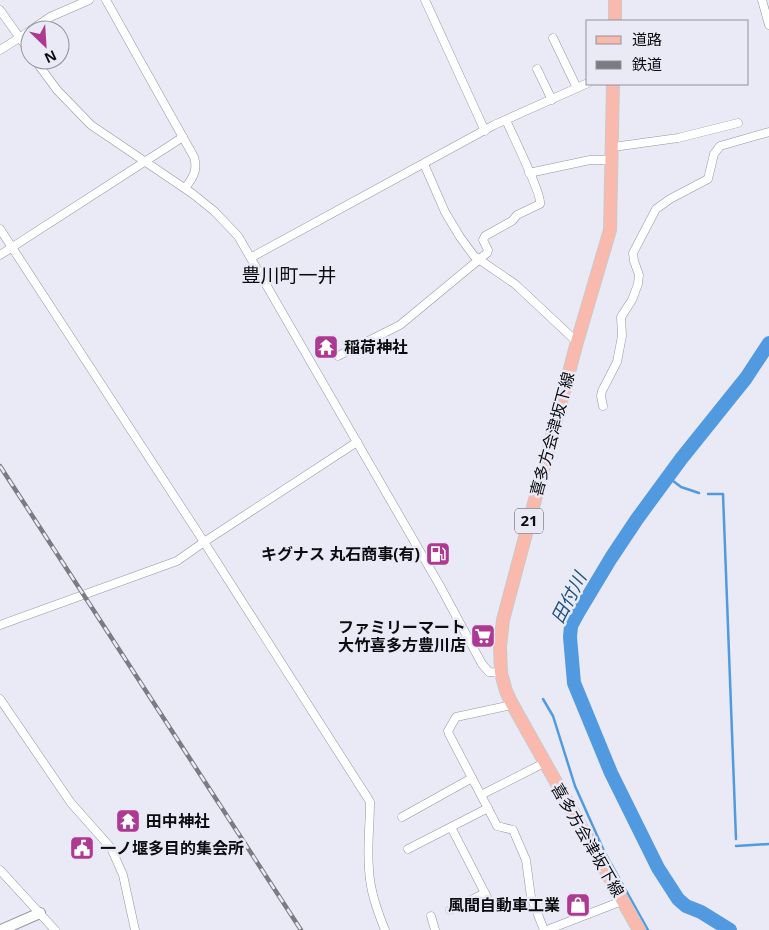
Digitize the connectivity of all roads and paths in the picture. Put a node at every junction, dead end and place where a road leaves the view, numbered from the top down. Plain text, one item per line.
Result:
1 (89, 0) edge
2 (106, 0) edge
3 (425, 0) edge
4 (615, 0) edge
5 (762, 0) edge
6 (0, 10) edge
7 (46, 20) edge
8 (615, 20) edge
9 (769, 25) edge
10 (20, 38) joint
11 (553, 38) dead end
12 (0, 50) edge
13 (537, 69) dead end
14 (43, 70) edge
15 (586, 84) edge
16 (613, 85) edge
17 (577, 88) junction
18 (552, 100) junction
19 (506, 120) junction
20 (738, 123) dead end
21 (485, 131) junction
22 (769, 132) edge
23 (183, 137) junction
24 (612, 147) junction
25 (612, 160) junction
26 (146, 161) junction
27 (424, 164) junction
28 (529, 173) junction
29 (185, 188) junction
30 (0, 229) edge
31 (12, 247) junction
32 (0, 254) edge
33 (252, 257) junction
34 (479, 260) junction
35 (577, 342) junction
36 (338, 356) dead end
37 (603, 406) dead end
38 (357, 442) junction
39 (204, 542) junction
40 (0, 624) edge
41 (501, 673) junction
42 (0, 699) edge
43 (512, 705) junction
44 (544, 763) junction
45 (472, 778) junction
46 (481, 795) junction
47 (488, 808) junction
48 (402, 817) dead end
49 (451, 827) junction
50 (408, 849) dead end
51 (0, 870) edge
52 (622, 901) junction
53 (450, 910) dead end
54 (40, 914) junction
55 (432, 916) dead end
56 (1, 930) edge
57 (54, 930) edge
58 (135, 930) edge
59 (385, 930) edge
60 (435, 930) edge
61 (546, 930) edge
62 (639, 930) edge

1 - 7 street
2 - 23 street
3 - 21 street
4 - 8 main road
5 - 9 street
6 - 10 street
10 - 12 street
11 - 17 street
13 - 18 street
14 - 26 street
15 - 17 street
16 - 24 main road, 喜多方会津坂下線 / 21
17 - 18 street
18 - 19 street
19 - 21 street
19 - 28 street
20 - 24 street
21 - 27 street
22 - 37 street
23 - 26 street
23 - 29 street
24 - 25 main road, 喜多方会津坂下線 / 21
25 - 28 street
25 - 35 main road, 喜多方会津坂下線 / 21
26 - 29 street
26 - 31 street
27 - 33 street
27 - 34 street
28 - 34 street
29 - 33 street
30 - 31 street
31 - 32 street
31 - 39 street
33 - 38 street
34 - 35 street
34 - 36 street
35 - 41 main road, 喜多方会津坂下線 / 21
38 - 39 street
38 - 41 street
39 - 40 street
39 - 59 street
41 - 43 main road, 喜多方会津坂下線 / 21
42 - 58 street
43 - 44 main road, 喜多方会津坂下線 / 21
43 - 45 street
44 - 46 street
44 - 52 main road, 喜多方会津坂下線 / 21
45 - 46 street
45 - 48 street
46 - 47 street
47 - 49 street
47 - 61 street
49 - 50 street
49 - 53 street
51 - 54 street
52 - 61 street
52 - 62 main road, 喜多方会津坂下線 / 21
54 - 56 street
54 - 57 street
55 - 60 street

